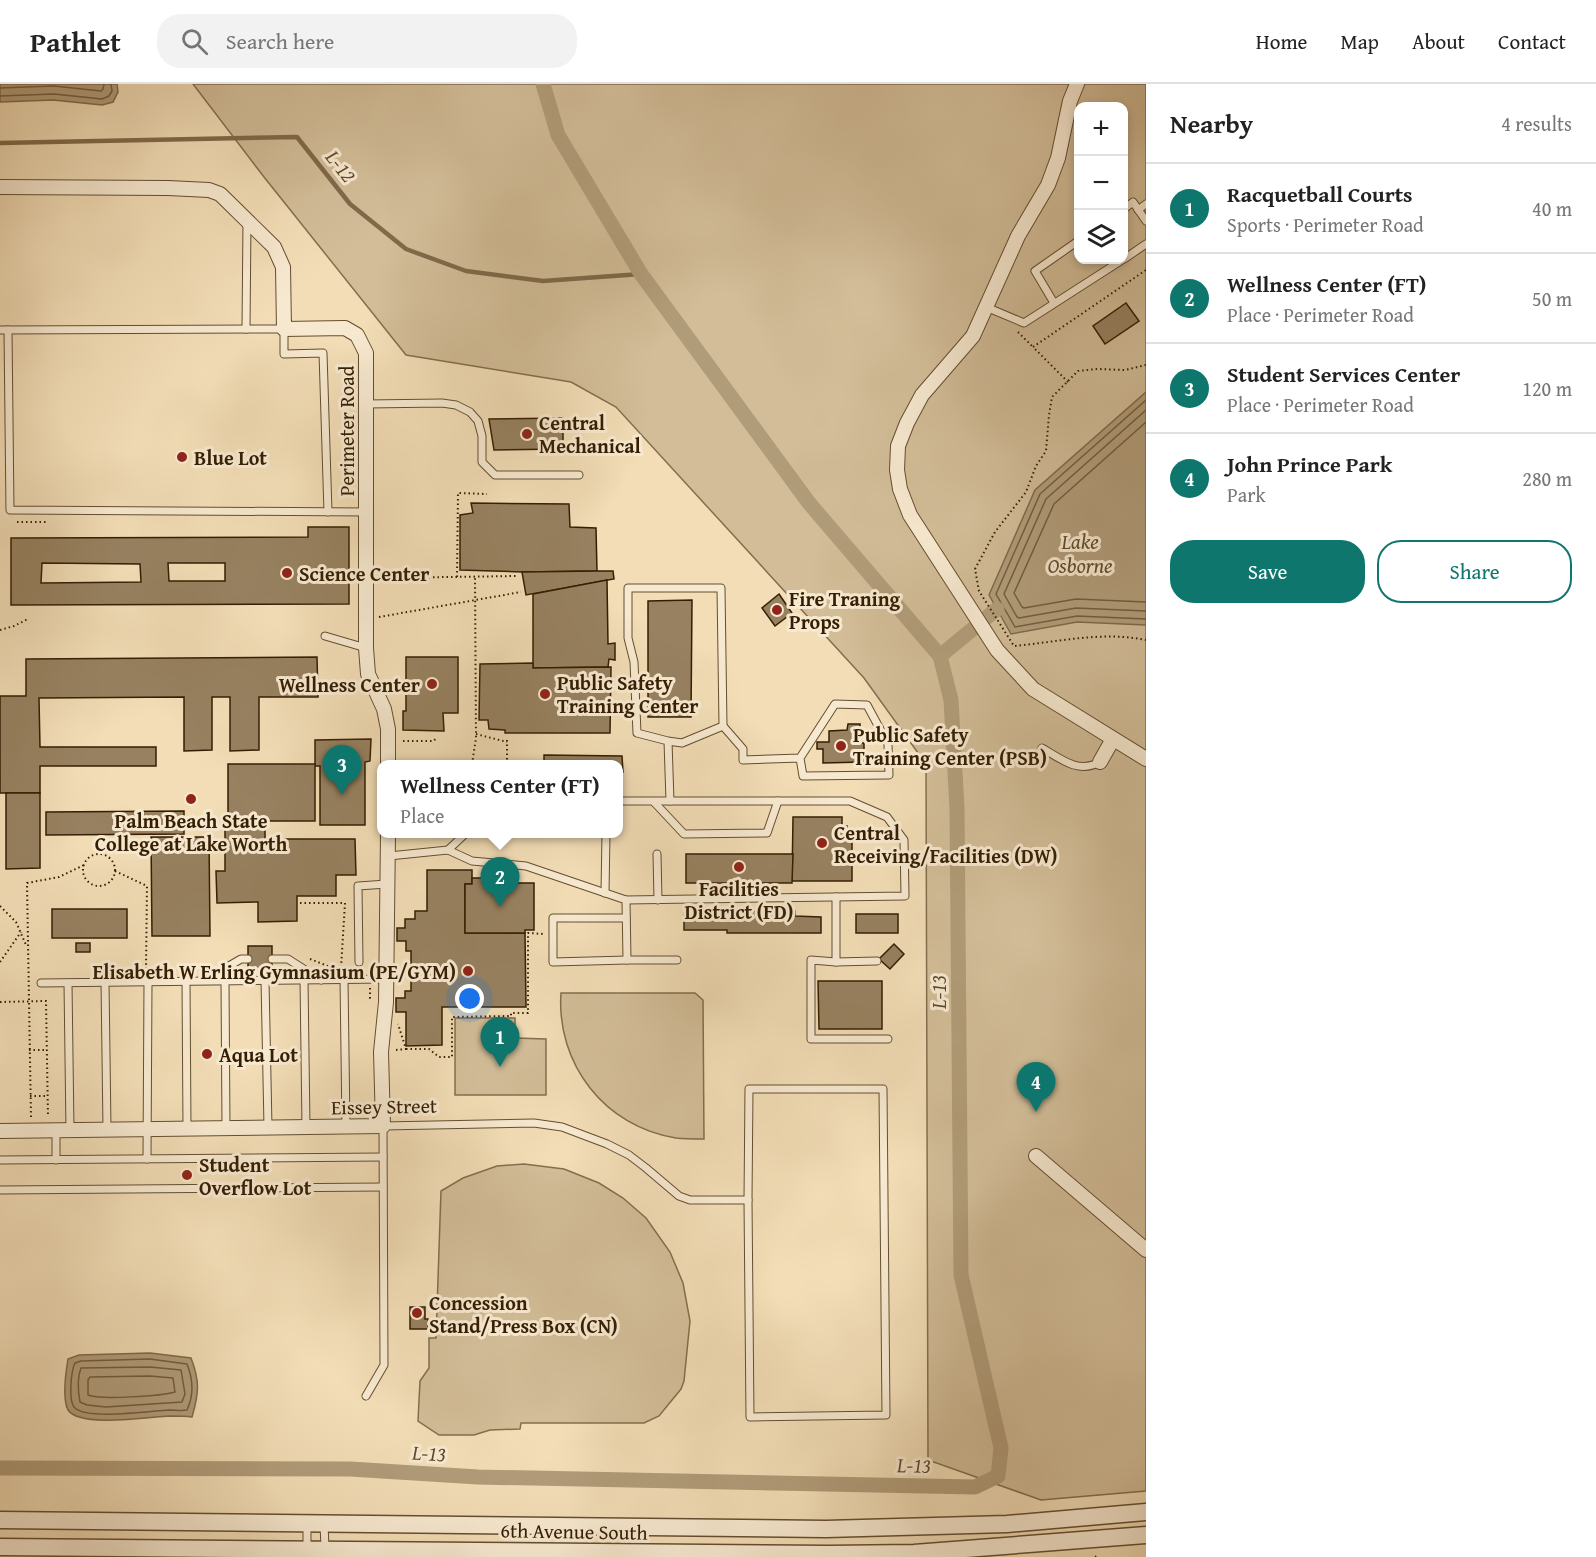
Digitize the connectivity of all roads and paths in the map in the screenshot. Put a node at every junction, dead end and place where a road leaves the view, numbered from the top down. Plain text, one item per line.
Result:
1 (1077, 84) edge
2 (0, 188) edge
3 (1146, 204) edge
4 (1128, 205) edge
5 (1138, 210) junction
6 (247, 220) junction
7 (1146, 221) edge
8 (1074, 244) edge
9 (1146, 244) edge
10 (1128, 256) edge
11 (1115, 264) edge
12 (1146, 270) edge
13 (1054, 303) junction
14 (986, 307) junction
15 (1019, 321) junction
16 (284, 329) junction
17 (4, 330) edge
18 (246, 330) junction
19 (1033, 347) junction
20 (1146, 365) edge
21 (1068, 382) junction
22 (366, 404) junction
23 (579, 475) dead end
24 (486, 494) dead end
25 (327, 512) junction
26 (366, 512) junction
27 (16, 522) dead end
28 (50, 522) dead end
29 (518, 576) dead end
30 (457, 577) junction
31 (475, 577) junction
32 (376, 578) dead end
33 (521, 592) dead end
34 (476, 601) junction
35 (376, 617) dead end
36 (28, 619) dead end
37 (0, 630) edge
38 (325, 636) dead end
39 (1146, 640) edge
40 (366, 648) junction
41 (723, 726) junction
42 (476, 734) junction
43 (507, 737) dead end
44 (437, 738) dead end
45 (1113, 739) junction
46 (400, 741) dead end
47 (668, 741) junction
48 (507, 742) junction
49 (1042, 748) dead end
50 (800, 758) junction
51 (1146, 759) edge
52 (388, 760) edge
53 (472, 760) edge
54 (507, 760) edge
55 (1100, 762) joint
56 (623, 801) edge
57 (670, 801) junction
58 (778, 801) junction
59 (654, 802) junction
60 (388, 838) edge
61 (461, 838) edge
62 (606, 838) edge
63 (448, 850) junction
64 (657, 854) dead end
65 (388, 856) junction
66 (84, 865) junction
67 (115, 871) junction
68 (387, 884) junction
69 (605, 893) junction
70 (836, 897) junction
71 (626, 900) junction
72 (658, 900) junction
73 (300, 903) dead end
74 (0, 906) edge
75 (626, 918) junction
76 (21, 932) junction
77 (553, 934) junction
78 (28, 950) junction
79 (248, 959) dead end
80 (272, 959) dead end
81 (309, 959) dead end
82 (627, 960) junction
83 (677, 960) dead end
84 (878, 961) dead end
85 (0, 962) edge
86 (359, 962) dead end
87 (836, 962) junction
88 (146, 970) dead end
89 (386, 979) junction
90 (265, 980) junction
91 (304, 980) junction
92 (321, 980) junction
93 (344, 980) junction
94 (186, 981) junction
95 (202, 981) junction
96 (225, 981) junction
97 (68, 982) junction
98 (105, 982) junction
99 (148, 982) junction
100 (40, 983) dead end
101 (28, 1001) junction
102 (0, 1002) edge
103 (398, 1023) dead end
104 (888, 1039) dead end
105 (406, 1049) junction
106 (29, 1050) junction
107 (47, 1050) junction
108 (390, 1050) dead end
109 (30, 1096) junction
110 (48, 1096) junction
111 (31, 1119) dead end
112 (58, 1126) junction
113 (306, 1126) junction
114 (346, 1126) junction
115 (383, 1126) junction
116 (268, 1127) junction
117 (187, 1128) junction
118 (226, 1128) junction
119 (107, 1129) junction
120 (148, 1129) junction
121 (0, 1131) edge
122 (1036, 1156) dead end
123 (383, 1157) junction
124 (147, 1159) junction
125 (0, 1160) edge
126 (56, 1160) junction
127 (383, 1187) junction
128 (0, 1190) edge
129 (748, 1200) junction
130 (1146, 1250) edge
131 (366, 1396) dead end
132 (1146, 1512) edge
133 (0, 1520) edge
134 (307, 1523) junction
135 (324, 1523) junction
136 (1146, 1535) edge
137 (0, 1547) edge
138 (307, 1553) edge
139 (325, 1553) edge

1 - 14 street
2 - 6 street
3 - 5 lane
4 - 5 lane
5 - 7 lane
6 - 16 street
6 - 18 lane
8 - 13 lane
9 - 10 lane
11 - 13 lane
12 - 19 path
13 - 15 lane
14 - 15 lane
14 - 45 street
15 - 19 path
16 - 18 lane
16 - 22 street, Perimeter Road
16 - 25 lane
17 - 18 lane
17 - 25 lane
19 - 21 path
20 - 21 path
21 - 39 path
22 - 23 lane
22 - 26 street, Perimeter Road
24 - 30 path
25 - 26 lane
26 - 40 street, Perimeter Road
27 - 28 path
29 - 31 path
30 - 31 path
30 - 32 path
31 - 34 path
33 - 34 path
34 - 35 path
34 - 42 path
36 - 37 path
38 - 40 lane
40 - 52 street, Perimeter Road
41 - 47 lane
41 - 47 lane
41 - 50 lane
42 - 48 path
42 - 53 path
43 - 48 path
44 - 46 path
45 - 51 street
45 - 55 street
47 - 57 lane
48 - 54 path
49 - 55 lane
50 - 50 lane
56 - 59 lane
57 - 58 lane
57 - 59 lane
58 - 59 lane
58 - 70 lane
60 - 65 street
61 - 63 lane
62 - 69 lane
63 - 65 lane
63 - 69 lane
64 - 72 lane
65 - 68 street
66 - 67 path
66 - 67 path
66 - 78 path
67 - 88 path
68 - 86 lane
68 - 89 street
69 - 71 lane
70 - 72 lane
70 - 87 lane
71 - 72 lane
71 - 75 lane
73 - 81 path
74 - 76 path
75 - 77 lane
75 - 82 lane
76 - 78 path
76 - 85 path
77 - 82 lane
77 - 105 path
78 - 101 path
79 - 95 lane
80 - 92 lane
82 - 83 lane
84 - 87 lane
87 - 104 lane
89 - 93 lane
89 - 115 street
90 - 91 lane
90 - 96 lane
90 - 116 lane
91 - 92 lane
91 - 113 lane
92 - 93 lane
93 - 114 lane
94 - 95 lane
94 - 99 lane
94 - 117 lane
95 - 96 lane
96 - 118 lane
97 - 98 lane
97 - 100 lane
97 - 112 lane
98 - 99 lane
98 - 119 lane
99 - 120 lane
101 - 102 path
101 - 106 path
101 - 107 path
103 - 105 path
105 - 108 path
106 - 107 path
106 - 109 path
107 - 110 path
109 - 110 path
109 - 111 path
110 - 112 path
112 - 119 street, Eissey Street
112 - 121 street, Eissey Street
112 - 126 lane
113 - 114 street, Eissey Street
113 - 116 street, Eissey Street
114 - 115 street, Eissey Street
115 - 123 lane
115 - 129 lane, Eissey Street
116 - 118 street, Eissey Street
117 - 118 street, Eissey Street
117 - 120 street, Eissey Street
119 - 120 street, Eissey Street
120 - 124 lane
122 - 130 street
123 - 124 lane
123 - 127 lane
124 - 126 lane
125 - 126 lane
127 - 128 lane
127 - 131 lane
129 - 129 lane
132 - 135 street, 6th Avenue South
133 - 134 street, 6th Avenue South
134 - 135 street, 6th Avenue South
134 - 138 lane
135 - 139 lane
136 - 139 street, 6th Avenue South
137 - 138 street, 6th Avenue South
138 - 139 street, 6th Avenue South

